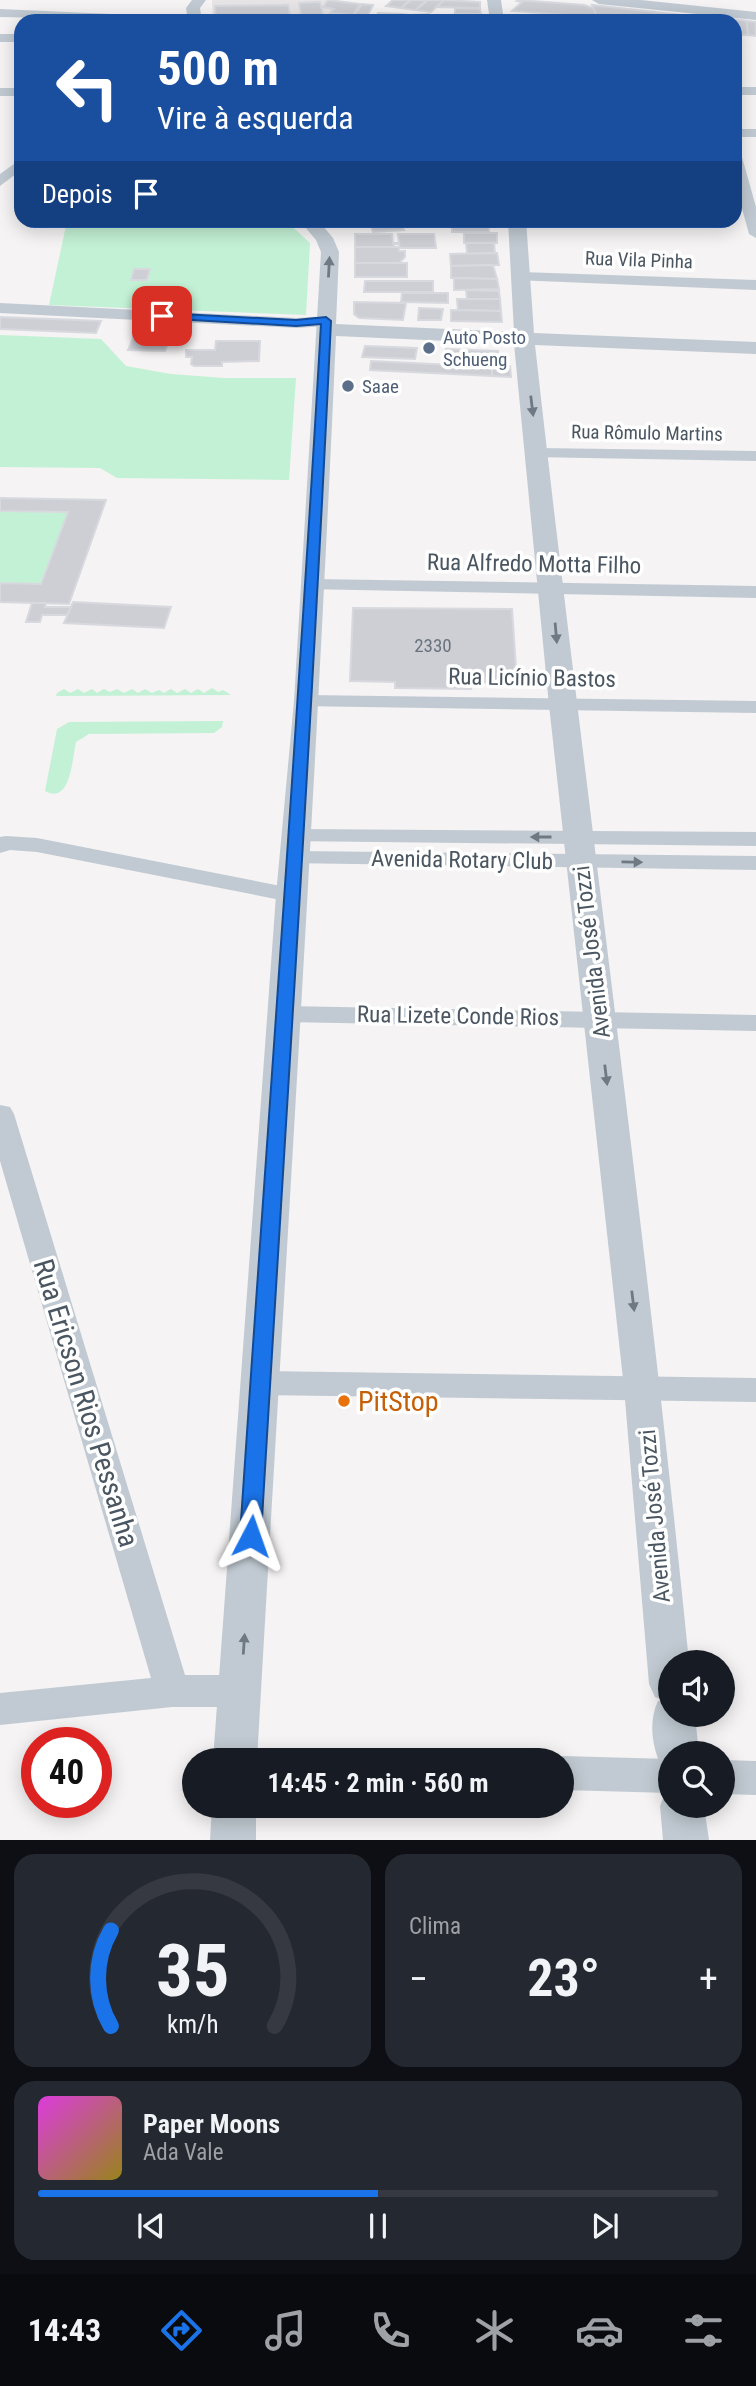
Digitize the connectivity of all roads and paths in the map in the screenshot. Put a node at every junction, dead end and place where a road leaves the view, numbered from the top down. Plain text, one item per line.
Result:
1 (13, 0) edge
2 (599, 0) edge
3 (694, 0) edge
4 (708, 11) junction
5 (1, 13) edge
6 (23, 14) edge
7 (737, 14) edge
8 (14, 170) edge
9 (0, 183) edge
10 (745, 196) edge
11 (318, 228) edge
12 (518, 228) edge
13 (756, 234) edge
14 (521, 277) junction
15 (756, 285) edge
16 (0, 308) edge
17 (316, 325) junction
18 (523, 333) junction
19 (756, 339) edge
20 (756, 348) edge
21 (537, 453) junction
22 (756, 456) edge
23 (312, 586) junction
24 (552, 589) junction
25 (756, 592) edge
26 (307, 701) junction
27 (562, 705) junction
28 (756, 707) edge
29 (756, 839) edge
30 (0, 846) edge
31 (295, 847) junction
32 (580, 849) junction
33 (756, 863) edge
34 (291, 895) junction
35 (285, 1014) junction
36 (600, 1019) junction
37 (756, 1023) edge
38 (0, 1114) edge
39 (260, 1382) junction
40 (643, 1388) junction
41 (756, 1390) edge
42 (667, 1650) edge
43 (172, 1691) junction
44 (241, 1691) junction
45 (0, 1709) edge
46 (236, 1748) edge
47 (574, 1773) edge
48 (658, 1776) edge
49 (735, 1777) edge
50 (756, 1778) edge
51 (234, 1818) edge
52 (683, 1818) edge
53 (233, 1840) edge
54 (686, 1840) edge

1 - 5 street
2 - 4 street
3 - 4 street
4 - 7 street
5 - 6 street
8 - 9 street
10 - 13 street
17 -> 11 street
12 - 14 street, Avenida José Tozzi
14 - 15 street, Rua Vila Pinha
14 - 18 street, Avenida José Tozzi
16 - 17 street
17 - 18 street
17 - 23 street
18 - 19 street
18 - 20 street
18 -> 21 street, Avenida José Tozzi
21 - 22 street, Rua Rômulo Martins
21 - 24 street, Avenida José Tozzi
23 - 24 street, Rua Alfredo Motta Filho
23 - 26 street
24 - 25 street, Rua Alfredo Motta Filho
24 -> 27 street, Avenida José Tozzi
26 - 27 street, Rua Licínio Bastos
26 - 31 street
27 - 28 street, Rua Licínio Bastos
27 - 32 street, Avenida José Tozzi
29 - 32 street, Avenida Rotary Club
30 - 34 street
31 - 32 street, Avenida Rotary Club
31 - 34 street
32 -> 33 street, Avenida Rotary Club
32 - 36 street, Avenida José Tozzi
34 - 35 street
35 - 36 street, Rua Lizete Conde Rios
35 - 39 street
36 - 37 street, Rua Lizete Conde Rios
36 -> 40 street, Avenida José Tozzi
38 - 43 street, Rua Ericson Rios Pessanha
39 - 40 street
44 -> 39 street
40 - 41 street
40 - 42 street, Avenida José Tozzi
43 - 44 street
43 - 45 street
44 - 46 street
47 - 48 street
49 - 50 street
51 - 53 street
52 - 54 street

